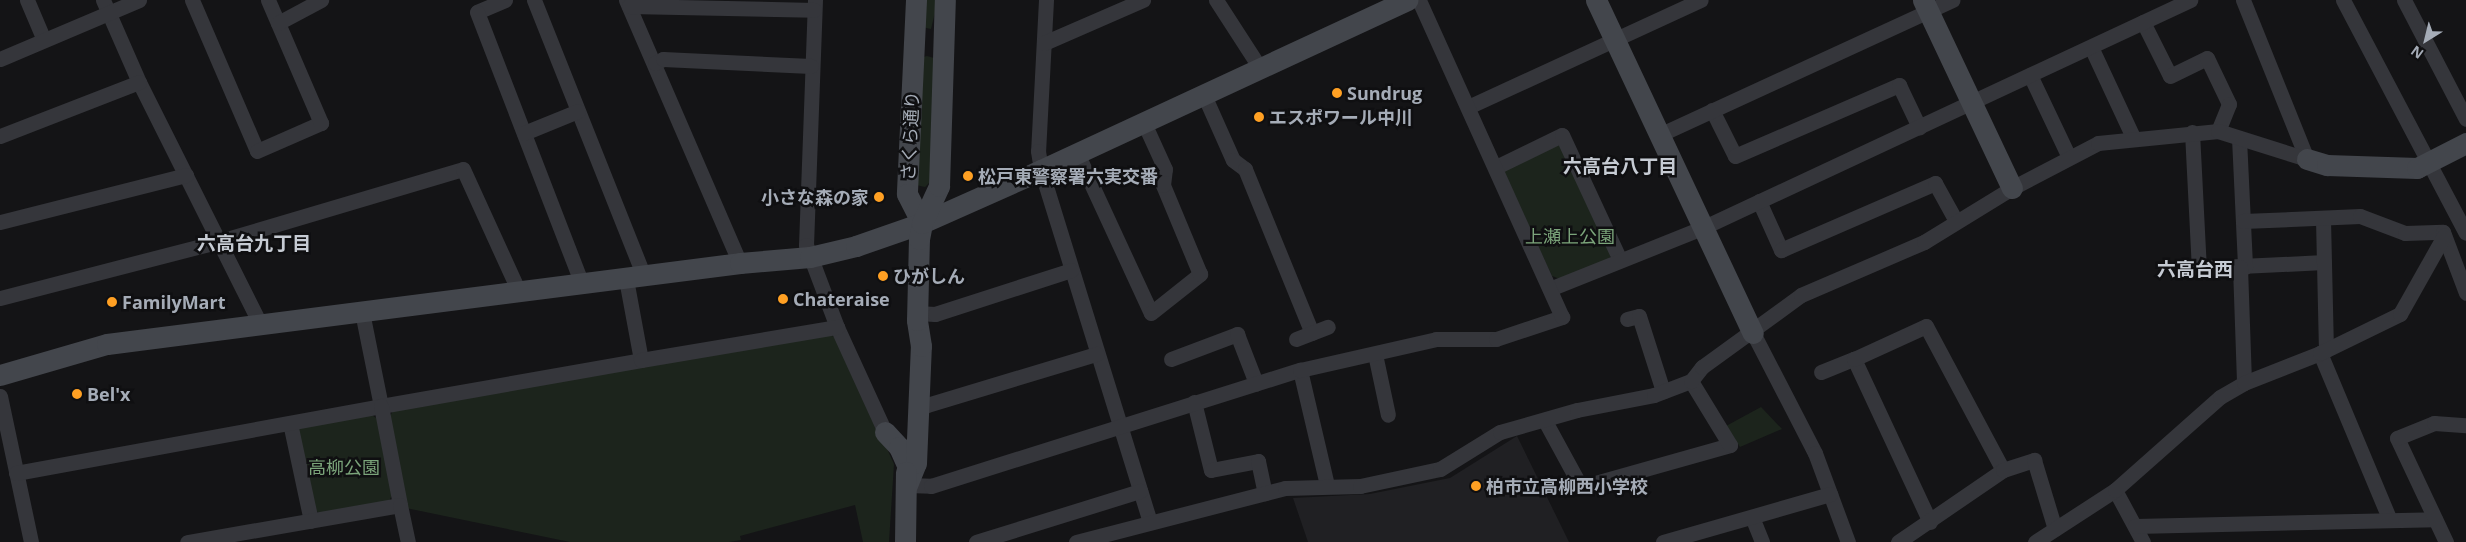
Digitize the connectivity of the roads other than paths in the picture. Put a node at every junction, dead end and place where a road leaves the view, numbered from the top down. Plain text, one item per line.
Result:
1 (27, 0) edge
2 (139, 0) edge
3 (192, 0) edge
4 (268, 0) edge
5 (322, 0) edge
6 (505, 0) edge
7 (534, 0) edge
8 (916, 0) edge
9 (945, 0) edge
10 (1046, 0) edge
11 (1143, 0) edge
12 (1216, 0) edge
13 (1407, 0) edge
14 (1419, 0) edge
15 (1596, 0) edge
16 (1701, 0) edge
17 (1952, 0) edge
18 (2190, 0) edge
19 (2243, 0) edge
20 (2343, 0) edge
21 (2404, 0) edge
22 (628, 3) edge
23 (815, 5) edge
24 (106, 6) edge
25 (1926, 6) edge
26 (278, 22) junction
27 (2143, 22) junction
28 (44, 40) junction
29 (1614, 41) junction
30 (1044, 43) junction
31 (2091, 46) junction
32 (0, 58) edge
33 (655, 64) junction
34 (811, 66) junction
35 (1260, 68) junction
36 (2030, 75) junction
37 (139, 82) junction
38 (1204, 95) junction
39 (1972, 102) junction
40 (1468, 107) junction
41 (1712, 110) junction
42 (578, 111) junction
43 (2466, 118) edge
44 (1144, 123) junction
45 (1919, 127) junction
46 (2218, 131) junction
47 (2192, 132) junction
48 (524, 133) junction
49 (1659, 134) junction
50 (0, 136) edge
51 (2133, 137) junction
52 (2239, 138) junction
53 (2466, 143) edge
54 (1078, 152) junction
55 (2069, 157) junction
56 (2307, 160) junction
57 (2429, 163) junction
58 (1496, 167) junction
59 (1040, 170) junction
60 (186, 175) junction
61 (2012, 188) junction
62 (1759, 201) junction
63 (2323, 219) junction
64 (1956, 221) junction
65 (2243, 221) junction
66 (0, 222) edge
67 (922, 223) junction
68 (1702, 228) junction
69 (2464, 229) edge
70 (2444, 235) junction
71 (220, 241) junction
72 (810, 257) junction
73 (1620, 260) junction
74 (2324, 262) junction
75 (740, 263) junction
76 (2243, 267) junction
77 (1072, 270) junction
78 (635, 277) junction
79 (582, 284) junction
80 (1552, 288) junction
81 (519, 292) junction
82 (2466, 293) edge
83 (0, 298) edge
84 (362, 312) junction
85 (917, 316) junction
86 (1627, 319) dead end
87 (260, 324) junction
88 (838, 327) junction
89 (1328, 327) dead end
90 (1752, 332) junction
91 (1312, 333) junction
92 (1296, 339) dead end
93 (2323, 351) junction
94 (1096, 354) junction
95 (1375, 354) junction
96 (1172, 358) dead end
97 (1854, 358) junction
98 (641, 360) junction
99 (1300, 370) junction
100 (1821, 372) dead end
101 (0, 376) edge
102 (1691, 381) junction
103 (1256, 383) junction
104 (2244, 383) junction
105 (1663, 391) junction
106 (0, 396) edge
107 (1194, 402) junction
108 (918, 404) junction
109 (381, 406) junction
110 (1388, 415) dead end
111 (1545, 421) junction
112 (290, 423) junction
113 (1119, 426) junction
114 (2465, 428) edge
115 (907, 431) junction
116 (885, 432) junction
117 (906, 463) junction
118 (2003, 470) junction
119 (16, 473) junction
120 (907, 485) junction
121 (1327, 485) junction
122 (2115, 490) junction
123 (1140, 491) junction
124 (1264, 493) junction
125 (1830, 494) junction
126 (400, 505) junction
127 (1752, 517) junction
128 (2435, 519) junction
129 (2390, 520) junction
130 (310, 521) junction
131 (1150, 522) junction
132 (1930, 522) junction
133 (2135, 526) junction
134 (2056, 529) junction
135 (1672, 541) edge
136 (32, 542) edge
137 (187, 542) edge
138 (408, 542) edge
139 (905, 542) edge
140 (976, 542) edge
141 (1076, 542) edge
142 (1762, 542) edge
143 (1848, 542) edge
144 (1898, 542) edge
145 (2035, 542) edge
146 (2143, 542) edge
147 (2446, 542) edge

1 - 28 street
2 - 24 street
3 - 26 street
4 - 26 street
5 - 26 street
6 - 48 street
7 - 42 street
8 - 67 street, さくら通り
9 - 67 street, さくら通り
10 - 30 street
11 - 30 street
12 - 35 street
13 - 35 street
14 - 40 street
15 - 29 street
16 - 29 street
17 - 25 street
18 - 27 street
19 - 56 street
20 - 57 street
21 - 43 street
22 - 23 street
22 - 33 street
23 - 34 street
24 - 28 street
24 - 37 street
25 - 39 street
25 - 41 street
27 - 31 street
27 - 46 street
28 - 32 street
29 - 40 street
29 - 49 street
30 - 59 street
31 - 36 street
31 - 51 street
33 - 34 street
33 - 75 street
34 - 72 street
35 - 38 street
36 - 39 street
36 - 55 street
37 - 50 street
37 - 60 street
38 - 44 street
38 - 91 street
39 - 45 street
39 - 61 street
40 - 58 street
41 - 45 street
41 - 49 street
42 - 48 street
42 - 78 street
44 - 54 street
44 - 54 street
45 - 62 street
46 - 47 street
46 - 52 street
47 - 51 street
47 - 76 street
48 - 79 street
49 - 68 street
51 - 55 street
52 - 56 street
52 - 65 street
53 - 57 street
54 - 59 street
55 - 61 street
56 - 57 street
57 - 69 street
58 - 73 street
58 - 80 street
59 - 67 street
59 - 77 street
60 - 66 street
60 - 71 street
61 - 64 street
62 - 64 street
62 - 68 street
63 - 65 street
63 - 70 street
63 - 74 street
64 - 90 street
65 - 76 street
67 - 72 street
67 - 85 street
68 - 73 street
68 - 90 street
69 - 70 street
70 - 82 street
70 - 93 street
71 - 81 street
71 - 83 street
71 - 87 street
72 - 75 street
72 - 88 street
73 - 80 street
74 - 76 street
74 - 93 street
75 - 78 street
76 - 104 street
77 - 85 street
77 - 94 street
78 - 79 street
78 - 98 street
79 - 81 street
80 - 95 street
81 - 84 street
84 - 87 street
84 - 109 street
85 - 108 street
85 - 115 street
86 - 105 street
87 - 101 street
88 - 98 street
88 - 116 street
89 - 91 street
90 - 102 street
90 - 125 street
91 - 92 street
93 - 104 street
93 - 129 street
94 - 108 street
94 - 113 street
95 - 99 street
95 - 110 street
96 - 103 street
97 - 100 street
97 - 118 street
97 - 132 street
98 - 109 street
99 - 103 street
99 - 121 street
102 - 105 street
102 - 111 street
103 - 107 street
104 - 122 street
105 - 111 street
106 - 119 street
107 - 113 street
107 - 124 street
108 - 120 street
109 - 112 street
109 - 126 street
111 - 121 street
112 - 119 street
112 - 130 street
113 - 120 street
113 - 123 street
114 - 128 street
115 - 116 street
115 - 117 street
116 - 117 street
117 - 120 street
118 - 132 street
118 - 134 street
119 - 136 street
120 - 139 street
121 - 124 street
122 - 133 street
122 - 134 street
123 - 131 street
123 - 140 street
124 - 131 street
125 - 127 street
125 - 143 street
126 - 130 street
126 - 138 street
127 - 135 street
127 - 142 street
128 - 129 street
128 - 147 street
129 - 133 street
130 - 137 street
131 - 141 street
132 - 144 street
133 - 146 street
134 - 145 street

